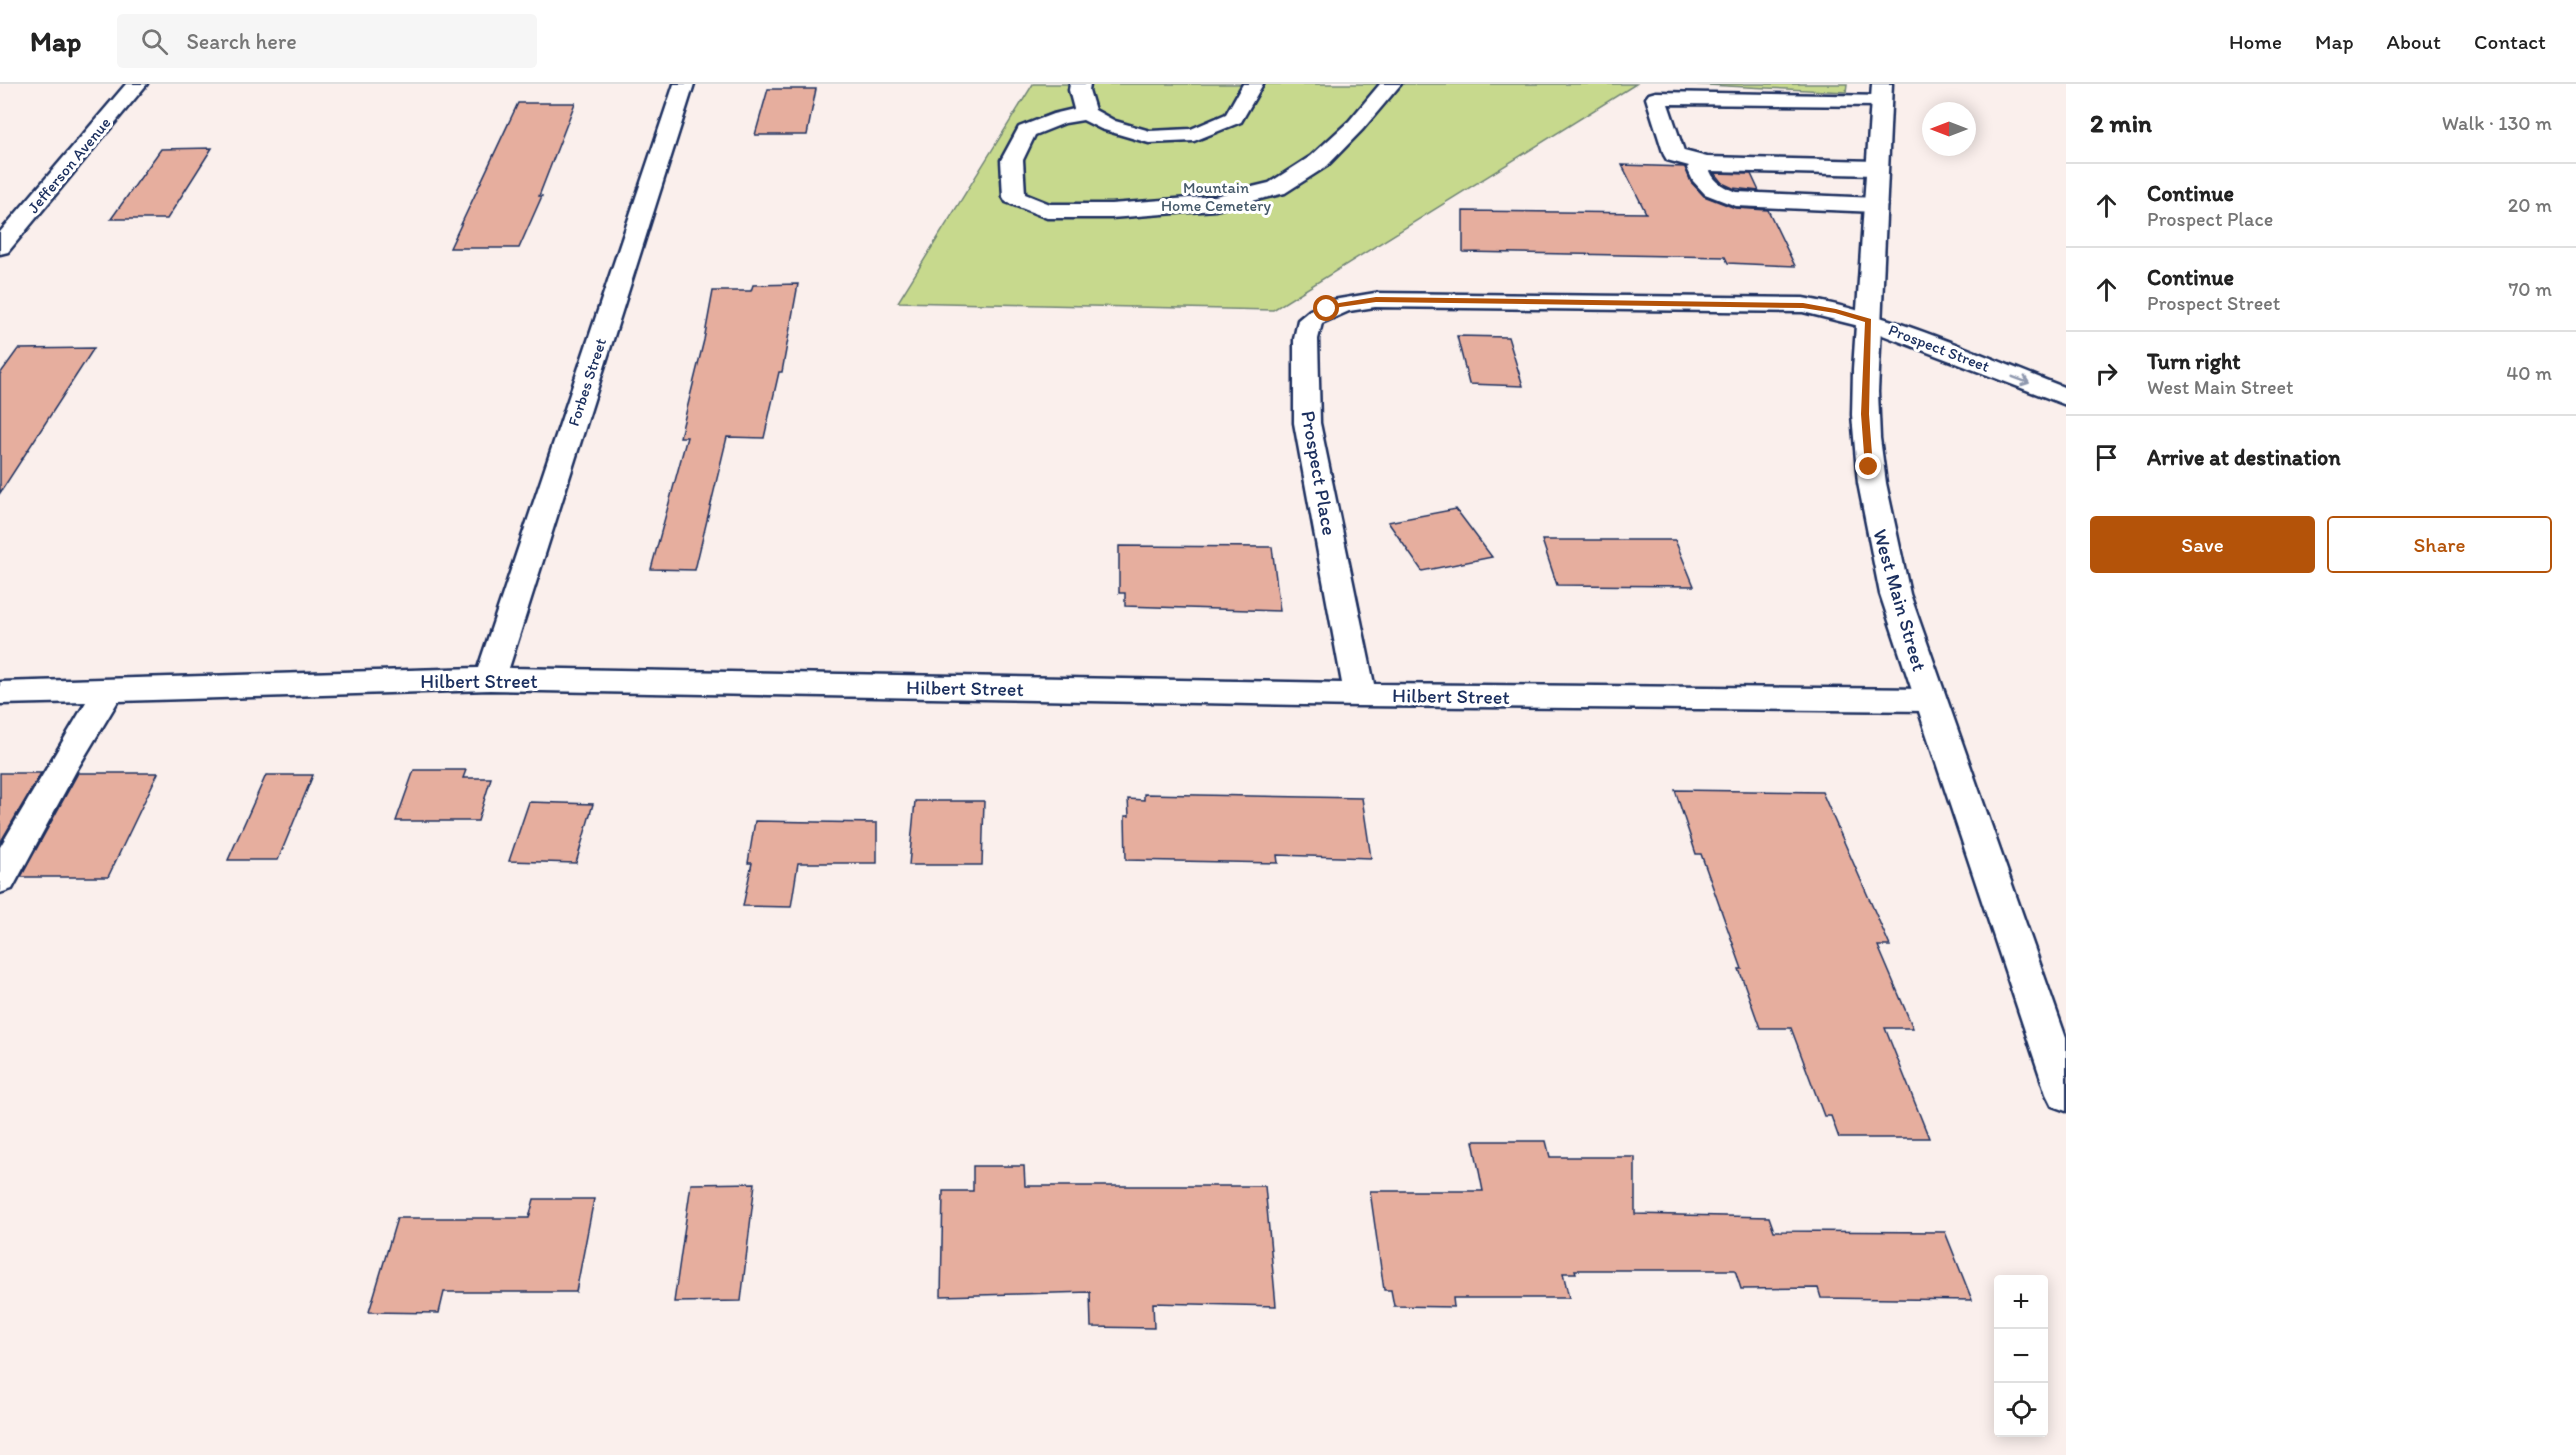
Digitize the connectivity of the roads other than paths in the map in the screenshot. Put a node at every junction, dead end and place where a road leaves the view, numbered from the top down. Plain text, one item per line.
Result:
1 (137, 84) edge
2 (684, 84) edge
3 (1080, 84) edge
4 (1253, 84) edge
5 (1391, 84) edge
6 (1881, 92) edge
7 (1086, 113) junction
8 (1706, 164) junction
9 (1876, 168) junction
10 (1876, 205) junction
11 (0, 247) edge
12 (1414, 300) joint
13 (1868, 321) junction
14 (2061, 395) edge
15 (490, 679) junction
16 (109, 690) junction
17 (0, 693) edge
18 (1360, 695) junction
19 (1930, 700) junction
20 (0, 879) edge
21 (2066, 1095) edge

1 - 11 street, Jefferson Avenue
2 - 15 street, Forbes Street
3 - 7 street
4 - 7 street
5 - 7 street
6 - 8 street
6 - 9 street, West Main Street
8 - 9 street
8 - 10 street
9 - 10 street, West Main Street
10 - 13 street, West Main Street
12 - 13 street, Prospect Street
12 - 18 street, Prospect Place
13 -> 14 street, Prospect Street
13 - 19 street, West Main Street
15 - 16 street, Hilbert Street
15 - 18 street, Hilbert Street
16 - 17 street, Hilbert Street
16 - 20 street
18 - 19 street, Hilbert Street
19 - 21 street, West Main Street

